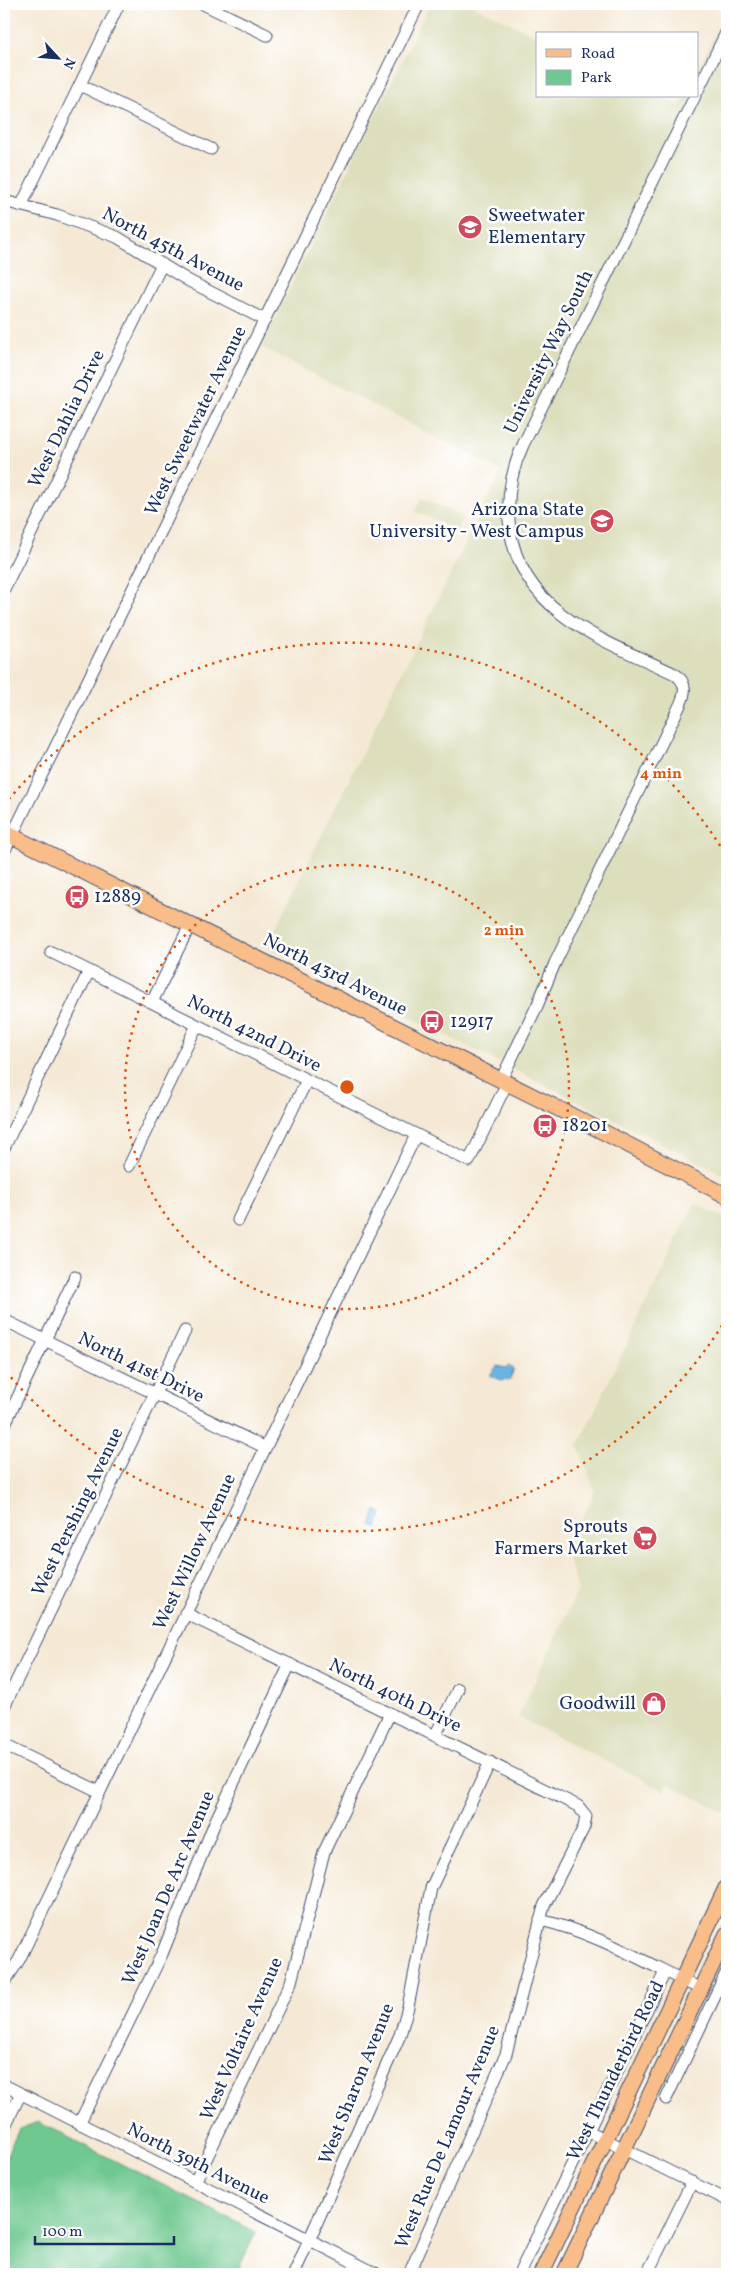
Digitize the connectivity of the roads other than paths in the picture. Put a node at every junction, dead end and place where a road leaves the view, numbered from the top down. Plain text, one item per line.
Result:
1 (119, 4) edge
2 (203, 4) edge
3 (419, 4) edge
4 (727, 31) edge
5 (266, 35) dead end
6 (80, 85) junction
7 (698, 90) edge
8 (694, 98) edge
9 (211, 149) dead end
10 (4, 201) edge
11 (21, 206) junction
12 (162, 264) junction
13 (264, 320) junction
14 (4, 589) edge
15 (8, 834) edge
16 (4, 852) edge
17 (190, 925) junction
18 (51, 952) dead end
19 (88, 971) junction
20 (152, 1002) junction
21 (197, 1025) junction
22 (307, 1080) junction
23 (504, 1082) junction
24 (416, 1134) junction
25 (4, 1148) edge
26 (129, 1166) dead end
27 (727, 1196) edge
28 (238, 1220) dead end
29 (76, 1277) dead end
30 (4, 1320) edge
31 (185, 1331) dead end
32 (45, 1340) junction
33 (154, 1395) junction
34 (4, 1426) edge
35 (264, 1448) junction
36 (185, 1613) junction
37 (290, 1664) junction
38 (458, 1688) dead end
39 (4, 1708) edge
40 (390, 1713) junction
41 (435, 1736) junction
42 (4, 1745) edge
43 (490, 1762) junction
44 (100, 1792) junction
45 (586, 1816) joint
46 (727, 1887) edge
47 (540, 1920) junction
48 (727, 1934) edge
49 (727, 1971) edge
50 (665, 1972) junction
51 (682, 1980) junction
52 (4, 1983) edge
53 (701, 1989) junction
54 (676, 2077) junction
55 (657, 2081) junction
56 (4, 2085) edge
57 (20, 2095) junction
58 (666, 2099) dead end
59 (79, 2124) junction
60 (4, 2128) edge
61 (588, 2131) junction
62 (606, 2139) junction
63 (624, 2148) junction
64 (195, 2182) junction
65 (692, 2182) junction
66 (727, 2200) edge
67 (310, 2240) junction
68 (648, 2272) dead end
69 (294, 2274) edge
70 (377, 2274) edge
71 (409, 2274) edge
72 (519, 2274) edge
73 (541, 2274) edge
74 (564, 2274) edge

1 - 6 street
2 - 5 street
3 - 13 street, West Sweetwater Avenue
4 - 7 street
6 - 9 street
6 - 11 street
8 - 23 street, University Way South
10 - 11 street, North 45th Avenue
11 - 12 street, North 45th Avenue
12 - 13 street, North 45th Avenue
12 - 14 street, West Dahlia Drive
13 - 15 street, West Sweetwater Avenue
15 - 16 street, West Sweetwater Avenue
15 - 17 main road, North 43rd Avenue
17 - 20 street
17 - 23 main road, North 43rd Avenue
18 - 19 street, North 42nd Drive
19 - 20 street, North 42nd Drive
19 - 25 street
20 - 21 street, North 42nd Drive
21 - 22 street, North 42nd Drive
21 - 26 street
22 - 24 street, North 42nd Drive
22 - 28 street
23 - 24 street, North 42nd Drive
23 - 27 main road, North 43rd Avenue
24 - 35 street, West Willow Avenue
29 - 32 street
30 - 32 street, North 41st Drive
31 - 33 street, West Pershing Avenue
32 - 33 street, North 41st Drive
32 - 34 street
33 - 35 street, North 41st Drive
33 - 39 street, West Pershing Avenue
35 - 36 street, West Willow Avenue
36 - 37 street, North 40th Drive
36 - 44 street, West Willow Avenue
37 - 40 street, North 40th Drive
37 - 59 street, West Joan De Arc Avenue
38 - 41 street
40 - 41 street, North 40th Drive
40 - 64 street, West Voltaire Avenue
41 - 43 street, North 40th Drive
42 - 44 street
43 - 45 street, North 40th Drive
43 - 67 street, West Sharon Avenue
44 - 52 street, West Willow Avenue
45 - 47 street, West Rue De Lamour Avenue
46 - 51 main road, West Thunderbird Road
47 - 50 street
47 - 71 street, West Rue De Lamour Avenue
48 - 53 main road
49 - 54 street
50 - 51 street
50 - 61 street, West Thunderbird Road
51 - 53 street
51 - 62 main road, West Thunderbird Road
53 - 55 main road
54 - 55 street
54 - 58 street
55 - 63 main road
56 - 57 street, North 39th Avenue
57 - 59 street, North 39th Avenue
57 - 60 street
59 - 64 street, North 39th Avenue
61 - 62 street
61 - 72 street, West Thunderbird Road
62 - 63 street
62 - 73 main road, West Thunderbird Road
63 - 65 street
63 - 74 main road
64 - 67 street, North 39th Avenue
65 - 66 street
65 - 68 street
67 - 69 street, West Sharon Avenue
67 - 70 street, North 39th Avenue

